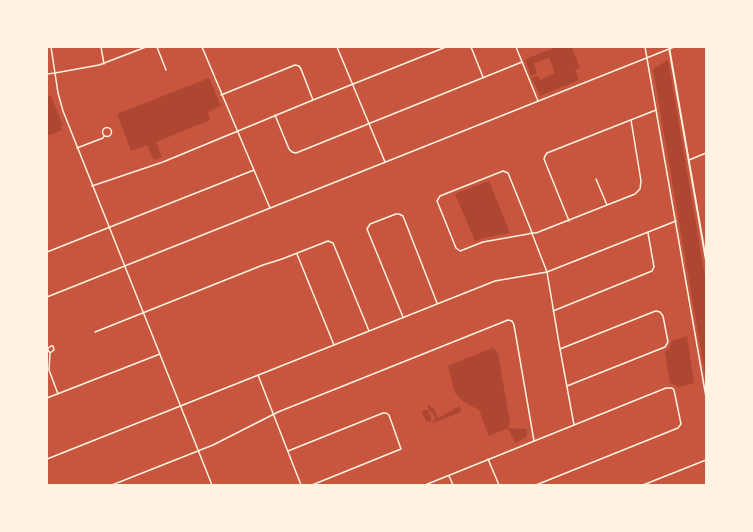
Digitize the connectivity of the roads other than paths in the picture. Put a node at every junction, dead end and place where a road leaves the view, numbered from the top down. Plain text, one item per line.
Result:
1 (51, 47) edge
2 (101, 47) edge
3 (146, 47) edge
4 (157, 47) edge
5 (202, 47) edge
6 (337, 47) edge
7 (446, 47) edge
8 (471, 47) edge
9 (516, 47) edge
10 (645, 47) edge
11 (674, 47) edge
12 (669, 48) edge
13 (647, 58) junction
14 (522, 62) junction
15 (104, 64) junction
16 (166, 70) dead end
17 (55, 72) junction
18 (47, 74) edge
19 (483, 77) junction
20 (352, 84) junction
21 (221, 95) junction
22 (312, 100) junction
23 (538, 101) junction
24 (656, 110) junction
25 (275, 115) junction
26 (631, 120) junction
27 (369, 123) junction
28 (238, 131) junction
29 (104, 136) junction
30 (77, 148) junction
31 (706, 153) edge
32 (689, 160) junction
33 (385, 162) junction
34 (254, 170) junction
35 (596, 179) dead end
36 (92, 186) junction
37 (607, 205) junction
38 (270, 208) junction
39 (568, 221) junction
40 (676, 221) junction
41 (109, 228) junction
42 (648, 233) junction
43 (532, 234) junction
44 (47, 252) edge
45 (297, 254) junction
46 (706, 256) edge
47 (706, 260) edge
48 (125, 266) junction
49 (547, 272) junction
50 (47, 297) edge
51 (437, 303) junction
52 (553, 311) junction
53 (144, 313) junction
54 (403, 317) junction
55 (369, 331) junction
56 (95, 332) dead end
57 (334, 345) junction
58 (560, 349) junction
59 (50, 353) dead end
60 (160, 354) junction
61 (258, 375) junction
62 (567, 386) junction
63 (58, 394) junction
64 (706, 397) edge
65 (47, 398) edge
66 (181, 406) junction
67 (274, 414) junction
68 (574, 425) junction
69 (534, 441) junction
70 (198, 450) junction
71 (288, 451) junction
72 (47, 459) edge
73 (488, 459) junction
74 (706, 460) edge
75 (449, 476) junction
76 (112, 485) edge
77 (212, 485) edge
78 (301, 485) edge
79 (312, 485) edge
80 (425, 485) edge
81 (453, 485) edge
82 (499, 485) edge
83 (536, 485) edge
84 (643, 485) edge

1 - 17 street
2 - 15 street
3 - 15 street
4 - 16 street
5 - 21 street
6 - 20 street
7 - 20 street
8 - 19 street
9 - 14 street
10 - 13 street
11 - 12 street
12 - 13 street
12 - 32 main road
13 - 23 street
13 - 24 street
14 - 19 street
14 - 23 street
15 - 17 street
17 - 18 street
17 - 30 street
19 - 27 street
20 - 22 street
20 - 27 street
21 - 22 street
21 - 28 street
22 - 25 street
23 - 33 street
24 - 26 street
24 - 40 street
25 - 27 street
25 - 28 street
26 - 37 street
26 - 39 street
27 - 33 street
28 - 34 street
28 - 36 street
29 - 29 street
29 - 30 street
30 - 36 street
31 - 32 street
32 - 46 main road
33 - 38 street
34 - 38 street
34 - 41 street
35 - 37 street
36 - 41 street
37 - 39 street
38 - 48 street
39 - 43 street
40 - 42 street
40 - 64 street
41 - 44 street
41 - 48 street
42 - 49 street
42 - 52 street
43 - 43 street
43 - 49 street
45 - 53 street
45 - 55 street
45 - 57 street
46 - 47 main road
48 - 50 street
48 - 53 street
49 - 51 street
49 - 52 street
51 - 54 street
51 - 54 street
52 - 58 street
53 - 56 street
53 - 60 street
54 - 55 street
55 - 57 street
57 - 61 street
58 - 62 street
58 - 62 street
59 - 63 street
60 - 63 street
60 - 66 street
61 - 66 street
61 - 67 street
62 - 68 street
63 - 65 street
66 - 70 street
66 - 72 street
67 - 69 street
67 - 70 street
67 - 71 street
68 - 69 street
68 - 83 street
69 - 73 street
70 - 76 street
70 - 77 street
71 - 78 street
71 - 79 street
73 - 75 street
73 - 82 street
74 - 84 street
75 - 80 street
75 - 81 street

